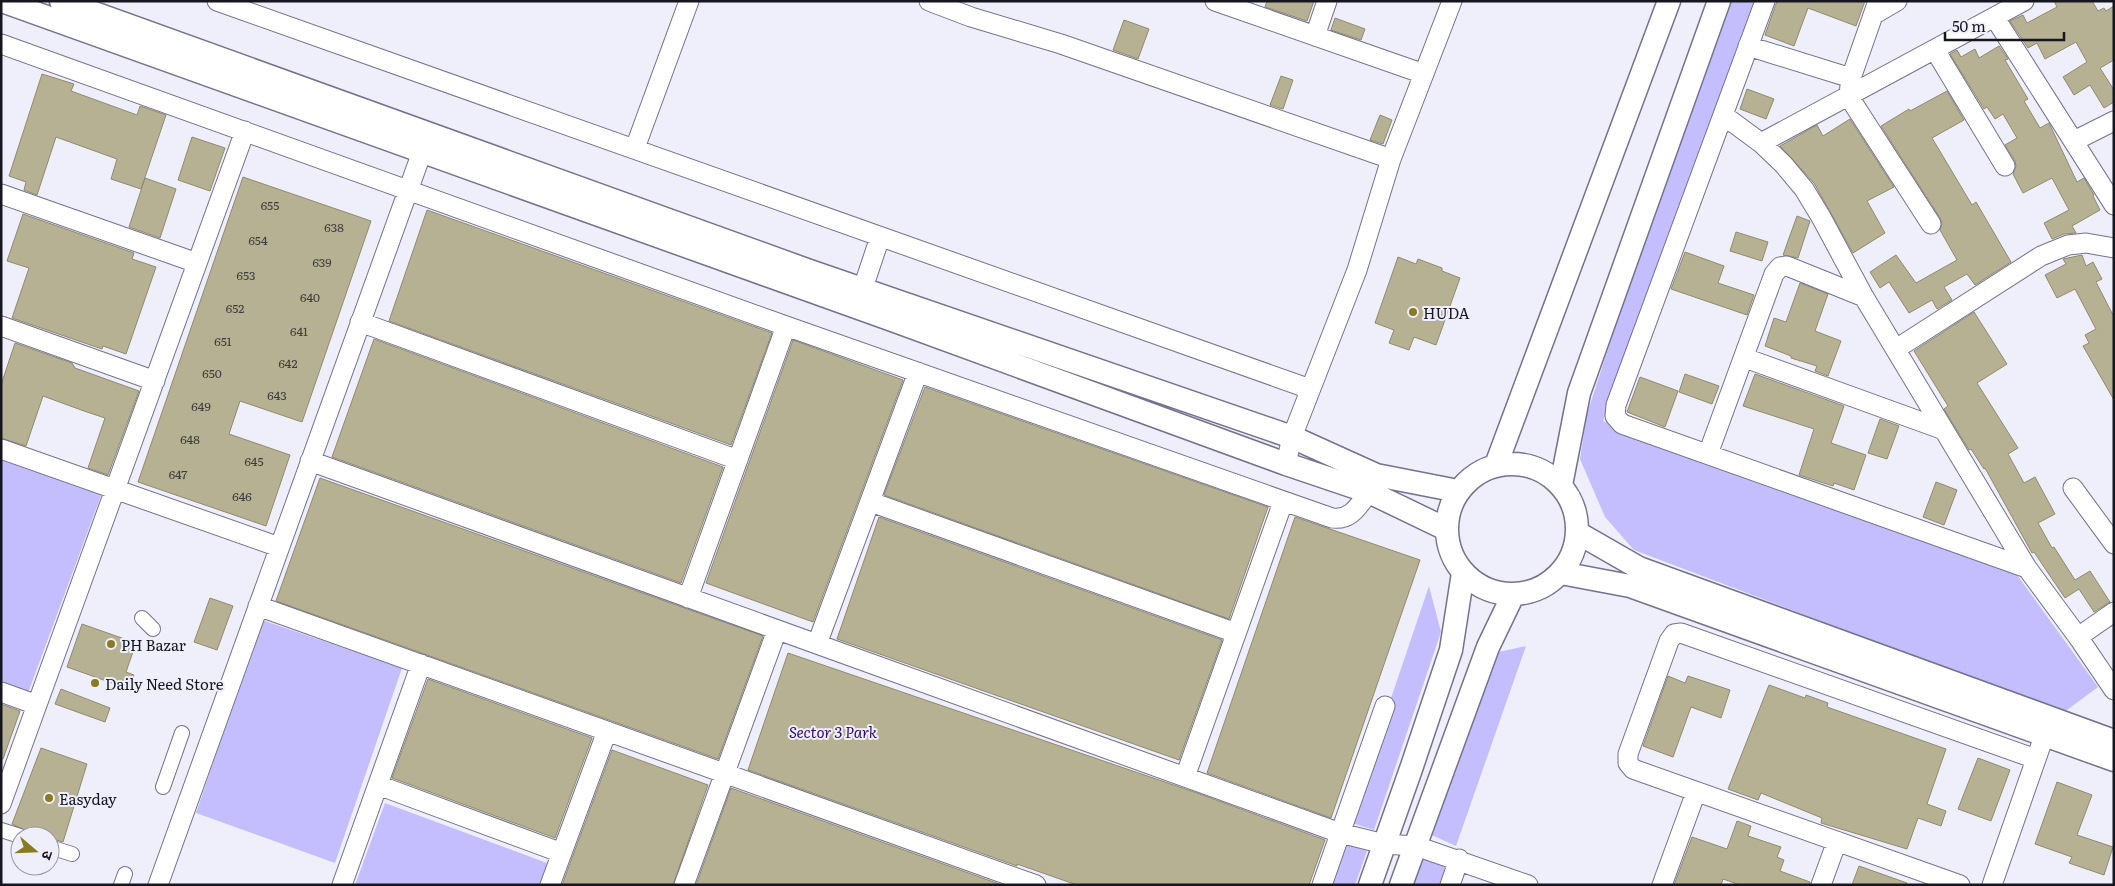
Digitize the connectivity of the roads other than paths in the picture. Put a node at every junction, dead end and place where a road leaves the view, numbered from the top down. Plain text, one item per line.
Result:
1 (2, 1) edge
2 (61, 1) edge
3 (217, 1) edge
4 (689, 1) edge
5 (929, 1) edge
6 (1215, 1) edge
7 (1327, 1) edge
8 (1452, 1) edge
9 (1669, 1) edge
10 (1719, 1) edge
11 (1765, 1) edge
12 (1897, 1) edge
13 (2024, 1) edge
14 (1875, 8) edge
15 (1996, 11) edge
16 (82, 13) edge
17 (1315, 36) junction
18 (1, 44) edge
19 (1748, 46) junction
20 (1935, 50) junction
21 (1424, 74) junction
22 (1851, 78) junction
23 (1849, 97) junction
24 (1723, 114) junction
25 (2114, 121) edge
26 (245, 130) junction
27 (2074, 141) junction
28 (426, 142) junction
29 (1761, 143) junction
30 (636, 148) junction
31 (1392, 159) junction
32 (2005, 166) dead end
33 (408, 189) junction
34 (1, 194) edge
35 (2114, 205) edge
36 (1931, 224) dead end
37 (880, 237) junction
38 (2114, 248) edge
39 (197, 263) junction
40 (863, 288) junction
41 (1864, 297) junction
42 (360, 322) junction
43 (1, 326) edge
44 (786, 326) junction
45 (1896, 349) junction
46 (1745, 358) junction
47 (918, 372) junction
48 (155, 381) junction
49 (1310, 389) junction
50 (1944, 430) junction
51 (1292, 437) junction
52 (1, 448) edge
53 (1708, 454) junction
54 (738, 460) junction
55 (310, 461) junction
56 (1286, 464) junction
57 (1496, 465) junction
58 (1561, 485) junction
59 (2073, 488) dead end
60 (116, 489) junction
61 (1369, 492) junction
62 (1458, 492) junction
63 (871, 502) junction
64 (1283, 502) junction
65 (1446, 529) junction
66 (1578, 533) junction
67 (2114, 544) edge
68 (279, 547) junction
69 (2027, 568) junction
70 (1463, 573) junction
71 (1561, 573) junction
72 (1513, 595) junction
73 (688, 598) junction
74 (258, 606) junction
75 (2114, 612) edge
76 (142, 618) dead end
77 (153, 630) dead end
78 (777, 630) junction
79 (1236, 633) junction
80 (2078, 637) junction
81 (817, 644) junction
82 (421, 664) junction
83 (2114, 690) edge
84 (1, 692) edge
85 (37, 705) junction
86 (1385, 706) dead end
87 (2048, 726) junction
88 (607, 731) junction
89 (182, 733) dead end
90 (2114, 741) edge
91 (2036, 759) junction
92 (2114, 760) edge
93 (724, 773) junction
94 (1185, 777) junction
95 (378, 785) junction
96 (163, 787) dead end
97 (1696, 792) junction
98 (1, 804) edge
99 (1340, 833) junction
100 (1837, 841) junction
101 (1384, 844) junction
102 (1416, 846) junction
103 (60, 850) edge
104 (562, 853) junction
105 (72, 854) dead end
106 (1459, 859) junction
107 (1024, 883) edge
108 (158, 885) edge
109 (342, 885) edge
110 (550, 885) edge
111 (684, 885) edge
112 (1322, 885) edge
113 (1370, 885) edge
114 (1401, 885) edge
115 (1450, 885) edge
116 (1528, 885) edge
117 (1662, 885) edge
118 (1821, 885) edge
119 (1960, 885) edge
120 (1992, 885) edge

1 - 16 street
2 - 16 street
3 - 30 street
4 - 30 street
5 - 31 street
6 - 17 street
7 - 17 street
8 - 21 street
9 - 57 street
10 - 58 street
11 - 19 street
12 - 14 street
13 - 15 street
14 - 22 street
15 - 20 street
15 - 27 street
16 - 28 street
17 - 21 street
18 - 26 street
19 - 22 street
19 - 24 street
20 - 23 street
20 - 32 street
21 - 31 street
22 - 23 street
23 - 29 street
23 - 36 street
24 - 29 street
24 - 53 street
25 - 27 street
26 - 33 street
26 - 39 street
27 - 35 street
28 - 33 street
28 - 40 street
28 - 56 street
29 - 41 street
30 - 37 street
31 - 49 street
33 - 42 street
33 - 44 street
34 - 39 street
37 - 40 street
37 - 49 street
38 - 45 street
39 - 48 street
40 - 51 street
41 - 45 street
41 - 46 street
42 - 54 street
42 - 55 street
43 - 48 street
44 - 47 street
44 - 54 street
45 - 50 street
46 - 50 street
46 - 53 street
47 - 63 street
47 - 64 street
48 - 60 street
49 - 51 street
50 - 69 street
51 - 56 street
51 - 62 street
52 - 60 street
53 - 69 street
54 - 73 street
55 - 68 street
55 - 73 street
56 - 61 street
57 - 58 street
57 - 62 street
58 - 66 street
59 - 67 street
60 - 68 street
60 - 85 street
61 - 64 street
61 - 65 street
62 - 65 street
63 - 79 street
63 - 81 street
64 - 79 street
65 - 70 street
66 - 71 street
66 - 87 street
68 - 74 street
69 - 80 street
70 - 72 street
70 - 101 street
71 - 72 street
71 - 87 street
72 - 102 street
73 - 78 street
74 - 82 street
74 - 108 street
75 - 80 street
76 - 77 street
78 - 81 street
78 - 93 street
79 - 94 street
80 - 83 street
81 - 94 street
82 - 88 street
82 - 95 street
84 - 85 street
85 - 98 street
86 - 99 street
87 - 90 street
87 - 91 street
87 - 92 street
88 - 93 street
88 - 104 street
89 - 96 street
91 - 97 street
91 - 120 street
93 - 107 street
93 - 111 street
94 - 99 street
95 - 104 street
95 - 109 street
97 - 100 street
97 - 117 street
99 - 101 street
99 - 112 street
100 - 118 street
100 - 119 street
101 - 102 street
101 - 113 street
102 - 106 street
102 - 114 street
103 - 105 street
104 - 110 street
106 - 115 street
106 - 116 street

